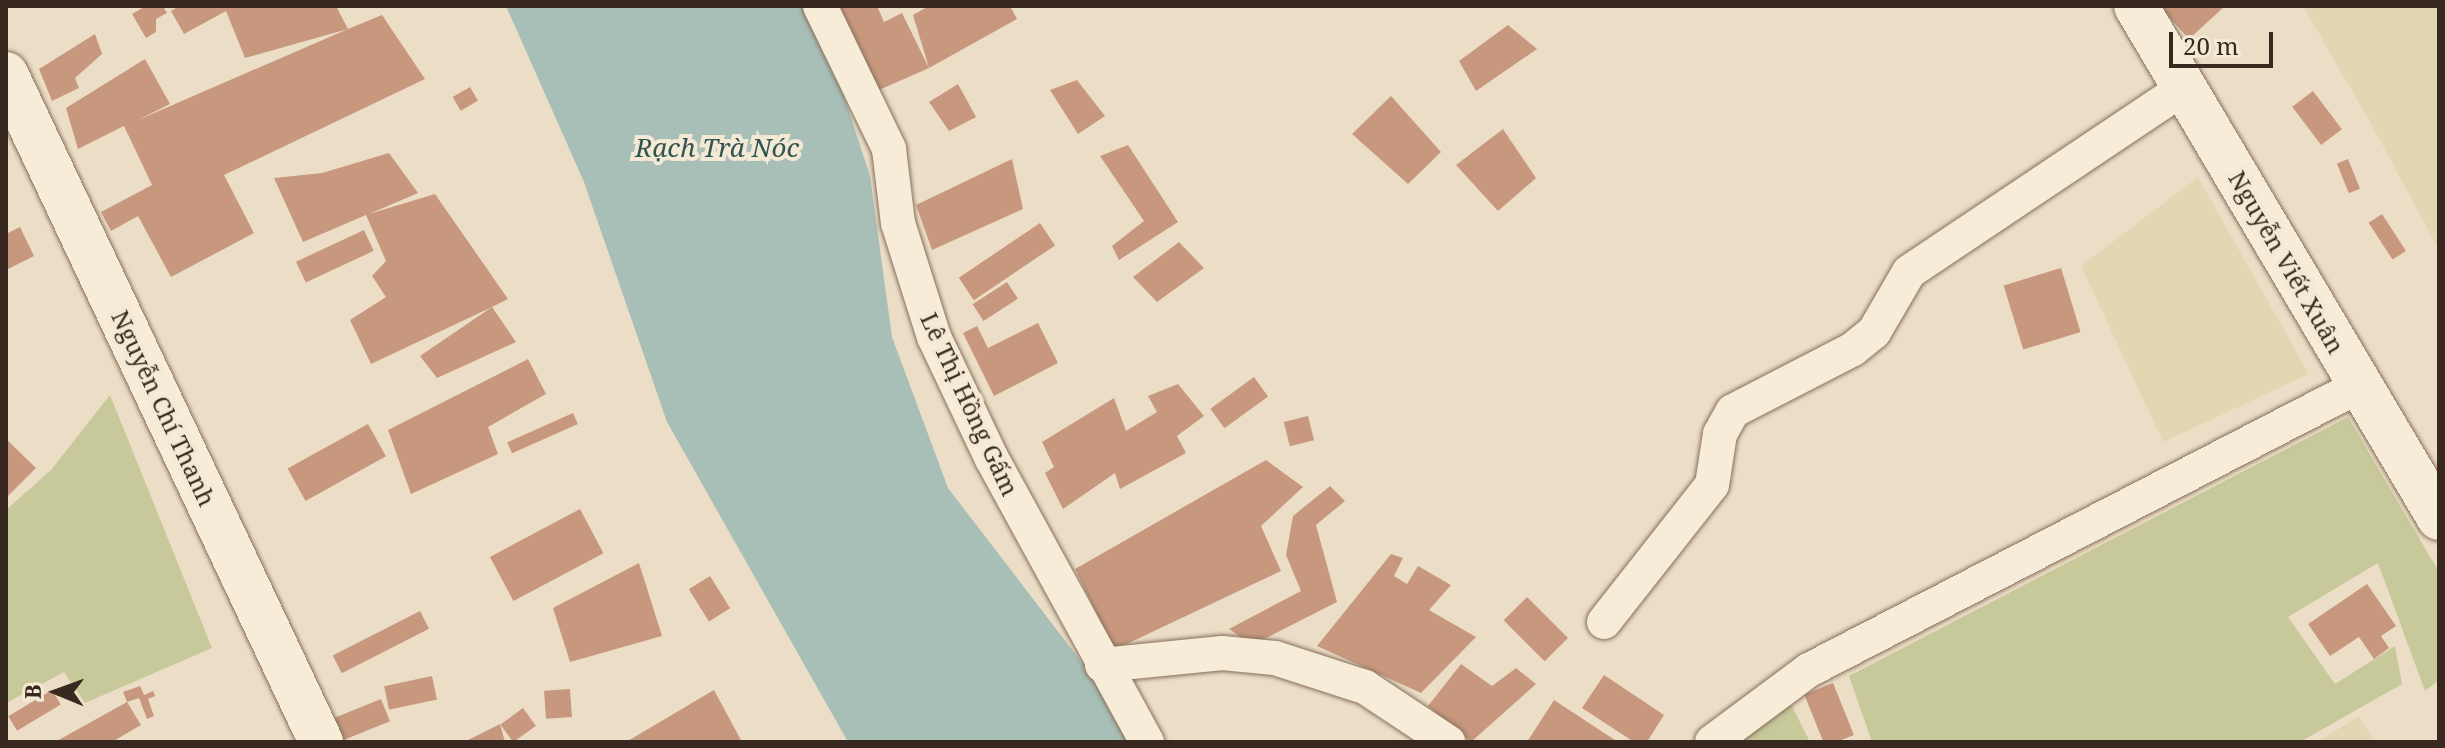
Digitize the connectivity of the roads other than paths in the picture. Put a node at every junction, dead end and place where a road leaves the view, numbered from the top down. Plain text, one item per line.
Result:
1 (820, 6) edge
2 (2136, 6) edge
3 (6, 74) edge
4 (2184, 88) junction
5 (2359, 386) junction
6 (2439, 518) edge
7 (1604, 622) dead end
8 (1102, 665) junction
9 (321, 742) edge
10 (1147, 742) edge
11 (1448, 742) edge
12 (1712, 742) edge

1 - 8 street, Lê Thị Hồng Gấm
2 - 4 main road, Nguyễn Viết Xuân
3 - 9 main road, Nguyễn Chí Thanh
4 - 5 main road, Nguyễn Viết Xuân
4 - 7 street
5 - 6 main road, Nguyễn Viết Xuân
5 - 12 street
8 - 10 street, Lê Thị Hồng Gấm
8 - 11 street

